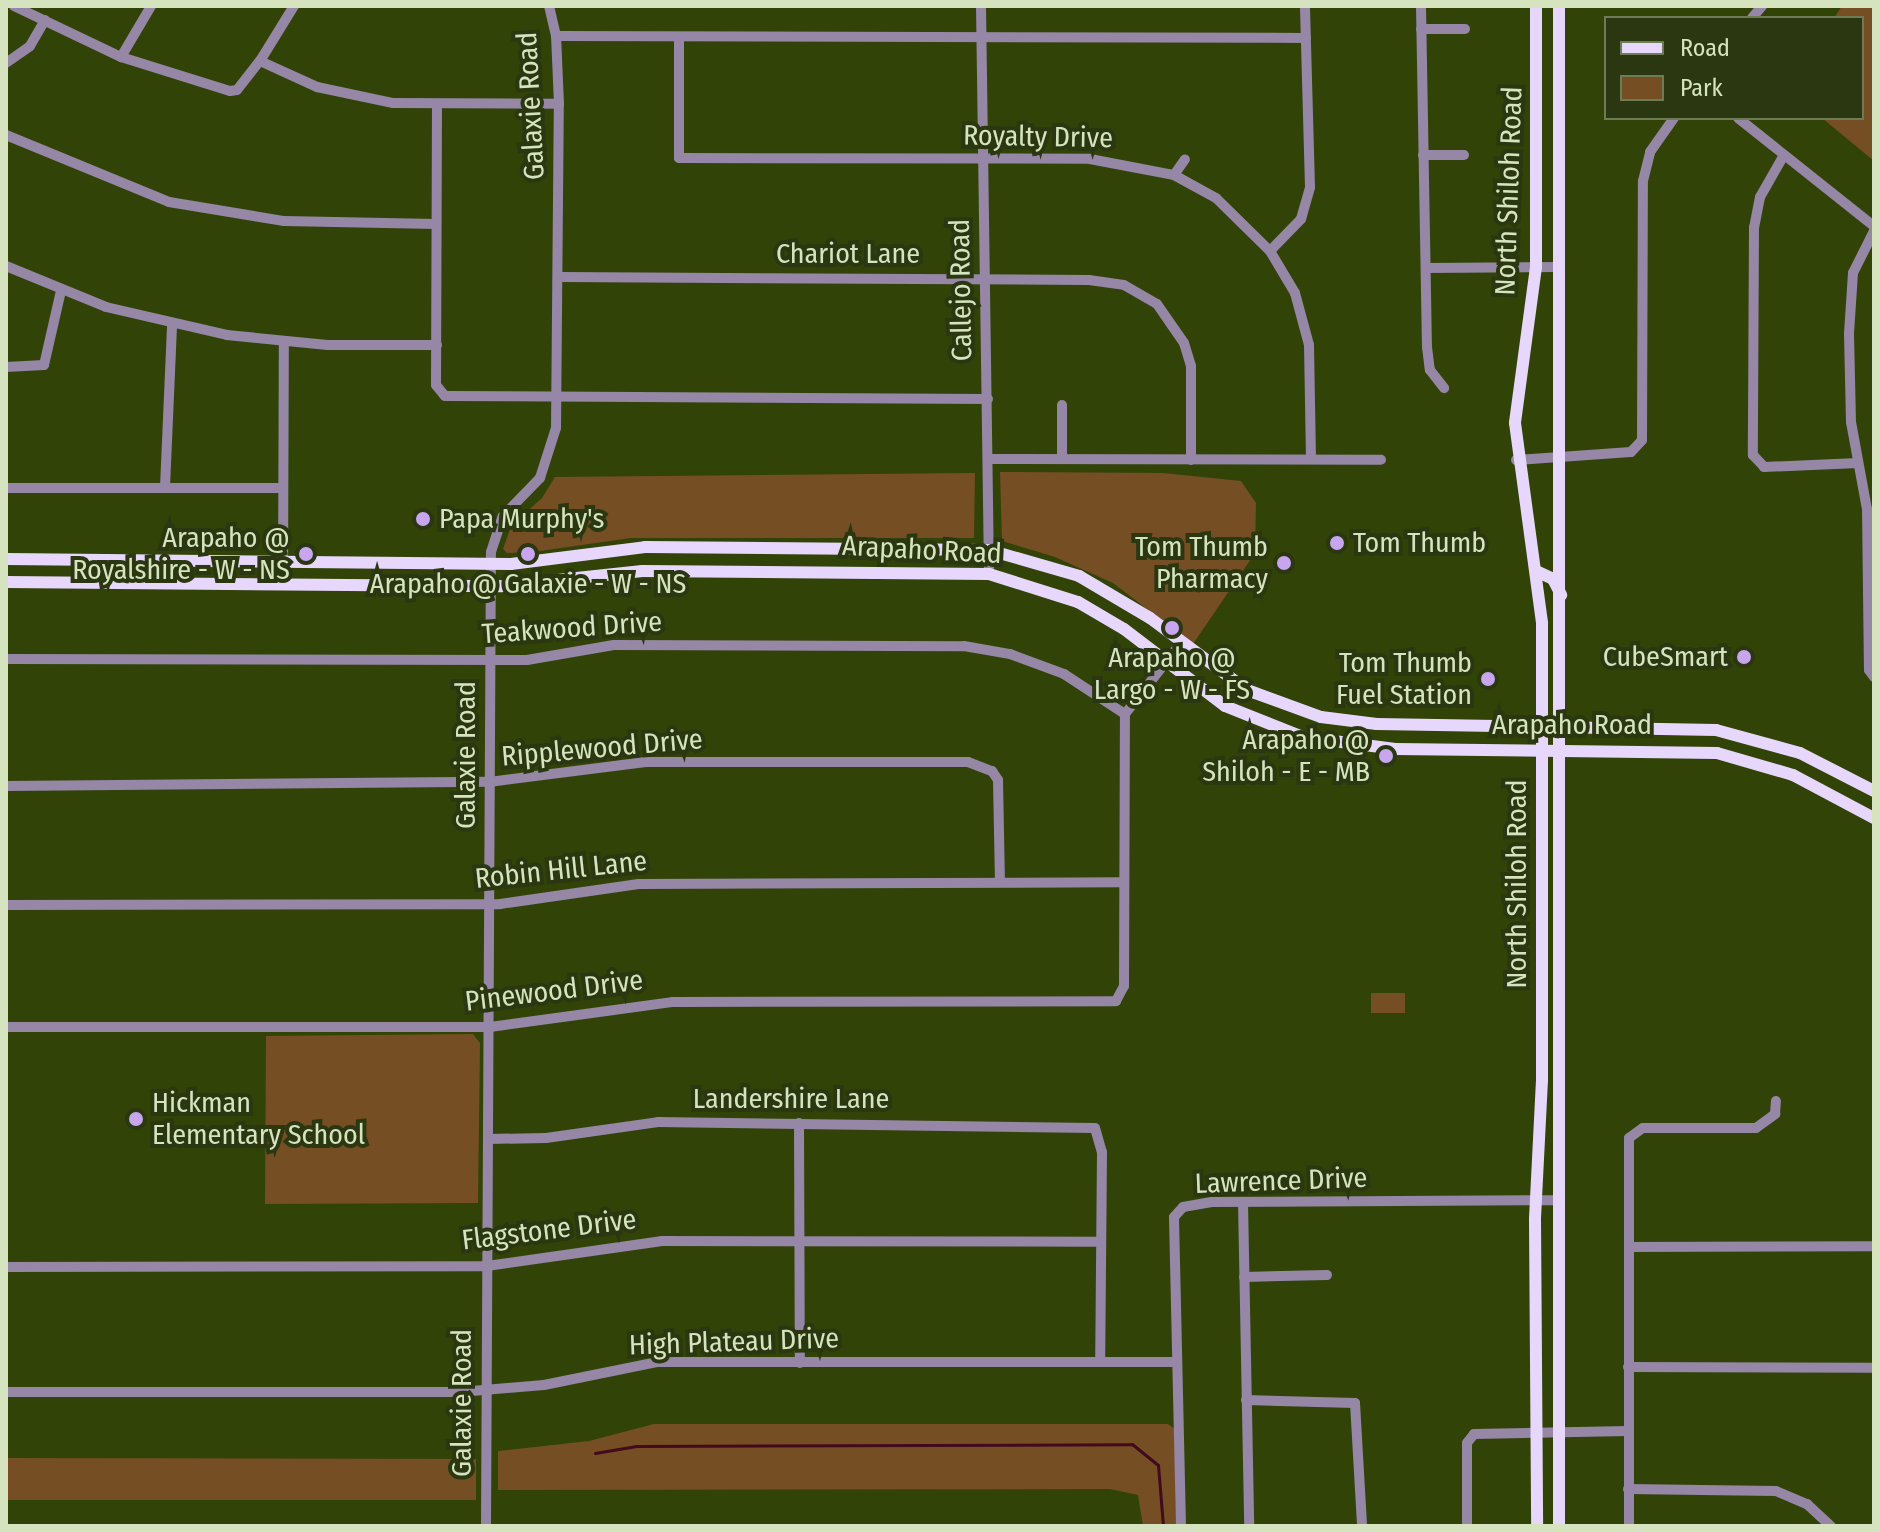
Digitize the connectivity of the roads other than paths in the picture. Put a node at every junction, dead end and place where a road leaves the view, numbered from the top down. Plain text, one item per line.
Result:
1 (14, 6) edge
2 (151, 6) edge
3 (294, 6) edge
4 (549, 6) edge
5 (981, 6) edge
6 (1305, 6) edge
7 (1421, 6) edge
8 (1536, 6) edge
9 (1559, 6) edge
10 (45, 20) junction
11 (1421, 29) junction
12 (1465, 29) dead end
13 (556, 36) junction
14 (679, 38) junction
15 (1306, 38) junction
16 (981, 39) junction
17 (121, 57) junction
18 (260, 61) junction
19 (6, 63) edge
20 (437, 104) junction
21 (559, 104) junction
22 (1673, 120) edge
23 (1740, 120) edge
24 (6, 135) edge
25 (1423, 155) junction
26 (1464, 155) dead end
27 (1784, 155) junction
28 (983, 159) junction
29 (1185, 159) dead end
30 (1174, 175) junction
31 (436, 224) junction
32 (1874, 229) edge
33 (1270, 251) junction
34 (6, 266) edge
35 (1536, 267) junction
36 (1558, 267) junction
37 (1426, 268) junction
38 (560, 277) junction
39 (986, 279) junction
40 (61, 291) junction
41 (172, 324) junction
42 (284, 341) junction
43 (437, 345) junction
44 (6, 367) edge
45 (1444, 388) dead end
46 (558, 396) junction
47 (988, 399) junction
48 (1062, 405) dead end
49 (1559, 454) junction
50 (988, 459) junction
51 (1062, 459) junction
52 (1311, 459) junction
53 (1191, 460) junction
54 (1381, 460) dead end
55 (1516, 460) junction
56 (1858, 463) junction
57 (165, 487) junction
58 (6, 488) edge
59 (283, 488) junction
60 (1870, 491) edge
61 (989, 550) junction
62 (6, 559) edge
63 (283, 561) junction
64 (491, 563) junction
65 (1536, 571) junction
66 (989, 574) junction
67 (6, 582) edge
68 (1871, 583) edge
69 (283, 585) junction
70 (490, 586) junction
71 (1562, 598) junction
72 (1180, 644) junction
73 (6, 659) edge
74 (490, 659) junction
75 (1165, 662) junction
76 (1873, 676) edge
77 (1125, 714) junction
78 (1321, 717) junction
79 (1541, 725) junction
80 (1562, 725) junction
81 (1314, 740) junction
82 (1541, 748) junction
83 (1562, 748) junction
84 (1787, 748) junction
85 (1779, 769) junction
86 (489, 782) junction
87 (6, 786) edge
88 (1874, 791) edge
89 (1874, 818) edge
90 (1541, 844) junction
91 (1561, 844) junction
92 (1000, 881) junction
93 (1121, 882) junction
94 (489, 904) junction
95 (6, 905) edge
96 (1541, 985) junction
97 (1561, 985) junction
98 (6, 1027) edge
99 (490, 1027) junction
100 (1776, 1101) dead end
101 (799, 1123) junction
102 (488, 1139) junction
103 (1535, 1200) junction
104 (1559, 1200) junction
105 (1243, 1202) junction
106 (799, 1242) junction
107 (1097, 1242) junction
108 (1874, 1246) edge
109 (1629, 1247) junction
110 (487, 1266) junction
111 (6, 1267) edge
112 (1327, 1275) dead end
113 (1244, 1277) junction
114 (1100, 1362) junction
115 (1177, 1362) junction
116 (800, 1363) junction
117 (1628, 1367) junction
118 (1874, 1368) edge
119 (486, 1389) junction
120 (6, 1392) edge
121 (1246, 1400) junction
122 (1538, 1431) junction
123 (1628, 1431) junction
124 (1558, 1432) junction
125 (1628, 1489) junction
126 (486, 1526) edge
127 (1181, 1526) edge
128 (1249, 1526) edge
129 (1362, 1526) edge
130 (1467, 1526) edge
131 (1537, 1526) edge
132 (1559, 1526) edge
133 (1629, 1526) edge
134 (1831, 1526) edge

1 - 10 street
2 - 17 street
3 - 18 street
4 - 13 street, Galaxie Road
5 - 16 street, Callejo Road
6 - 15 street
7 - 11 street
8 - 35 main road, North Shiloh Road
9 - 36 main road, North Shiloh Road
10 - 17 street
10 - 19 street
11 - 12 street
11 - 25 street
13 - 14 street
13 - 21 street, Galaxie Road
14 - 16 street
14 - 28 street, Royalty Drive
15 - 16 street
15 - 33 street
16 - 28 street, Callejo Road
17 - 18 street
18 - 20 street
20 - 21 street
20 - 31 street
21 - 38 street, Galaxie Road
22 - 49 street
23 - 27 street
24 - 31 street
25 - 26 street
25 - 37 street
27 - 32 street
27 - 56 street
28 - 30 street, Royalty Drive
28 - 39 street, Callejo Road
29 - 30 street
30 - 33 street, Royalty Drive
31 - 43 street
32 - 56 street
33 - 52 street, Royalty Drive
34 - 40 street
35 - 36 street
35 - 37 street
35 - 55 main road, North Shiloh Road
36 - 49 main road, North Shiloh Road
37 - 45 street
38 - 39 street, Chariot Lane
38 - 46 street, Galaxie Road
39 - 47 street, Callejo Road
39 - 53 street, Chariot Lane
40 - 41 street
40 - 44 street
41 - 42 street
41 - 57 street
42 - 43 street
42 - 59 street
43 - 46 street
46 - 47 street
46 - 64 street, Galaxie Road
47 - 50 street, Callejo Road
48 - 51 street
49 - 55 street
49 - 71 main road, North Shiloh Road
50 - 51 street
50 - 61 street, Callejo Road
51 - 53 street
52 - 53 street
52 - 54 street
55 - 65 main road, North Shiloh Road
56 - 60 street
57 - 58 street
57 - 59 street
59 - 63 street
60 - 68 street
61 - 64 main road, Arapaho Road
61 - 66 street, Callejo Road
61 - 72 main road, Arapaho Road
62 - 63 main road, Arapaho Road
63 - 64 main road, Arapaho Road
63 - 69 street
64 - 70 street, Galaxie Road
65 - 71 main road
65 - 79 main road, North Shiloh Road
66 - 70 main road, Arapaho Road
66 - 75 main road, Arapaho Road
67 - 69 main road, Arapaho Road
68 - 76 street
69 - 70 main road, Arapaho Road
70 - 74 street, Galaxie Road
71 - 80 main road, North Shiloh Road
72 - 75 street
72 - 78 main road, Arapaho Road
73 - 74 street, Teakwood Drive
74 - 77 street, Teakwood Drive
74 - 86 street, Galaxie Road
75 - 77 street
75 - 81 main road, Arapaho Road
77 - 93 street
78 - 79 main road, Arapaho Road
78 - 81 main road
79 - 80 main road, Arapaho Road
79 - 82 main road, North Shiloh Road
80 - 83 main road, North Shiloh Road
80 - 84 main road, Arapaho Road
81 - 82 main road, Arapaho Road
82 - 83 main road, Arapaho Road
82 - 90 main road, North Shiloh Road
83 - 85 main road, Arapaho Road
83 - 91 main road, North Shiloh Road
84 - 85 main road
84 - 88 main road, Arapaho Road
85 - 89 main road, Arapaho Road
86 - 87 street, Ripplewood Drive
86 - 92 street, Ripplewood Drive
86 - 94 street, Galaxie Road
90 - 91 main road
90 - 96 main road, North Shiloh Road
91 - 97 main road, North Shiloh Road
92 - 93 street, Robin Hill Lane
92 - 94 street, Robin Hill Lane
93 - 99 street, Pinewood Drive
94 - 95 street, Robin Hill Lane
94 - 99 street, Galaxie Road
96 - 97 main road
96 - 103 main road, North Shiloh Road
97 - 104 main road, North Shiloh Road
98 - 99 street, Pinewood Drive
99 - 102 street, Galaxie Road
100 - 109 street
101 - 102 street, Landershire Lane
101 - 106 street
101 - 107 street, Landershire Lane
102 - 110 street, Galaxie Road
103 - 104 street, Lawrence Drive
103 - 105 street, Lawrence Drive
103 - 122 main road, North Shiloh Road
104 - 124 main road, North Shiloh Road
105 - 113 street
105 - 115 street, Lawrence Drive
106 - 107 street, Flagstone Drive
106 - 110 street, Flagstone Drive
106 - 116 street
107 - 114 street
108 - 109 street
109 - 117 street
110 - 111 street, Flagstone Drive
110 - 119 street, Galaxie Road
112 - 113 street
113 - 121 street
114 - 115 street, High Plateau Drive
114 - 116 street, High Plateau Drive
115 - 127 street, Lawrence Drive
116 - 119 street, High Plateau Drive
117 - 118 street
117 - 123 street
119 - 120 street, High Plateau Drive
119 - 126 street, Galaxie Road
121 - 128 street
121 - 129 street
122 - 124 street
122 - 130 street
122 - 131 main road, North Shiloh Road
123 - 124 street
123 - 125 street
124 - 132 main road, North Shiloh Road
125 - 133 street
125 - 134 street

